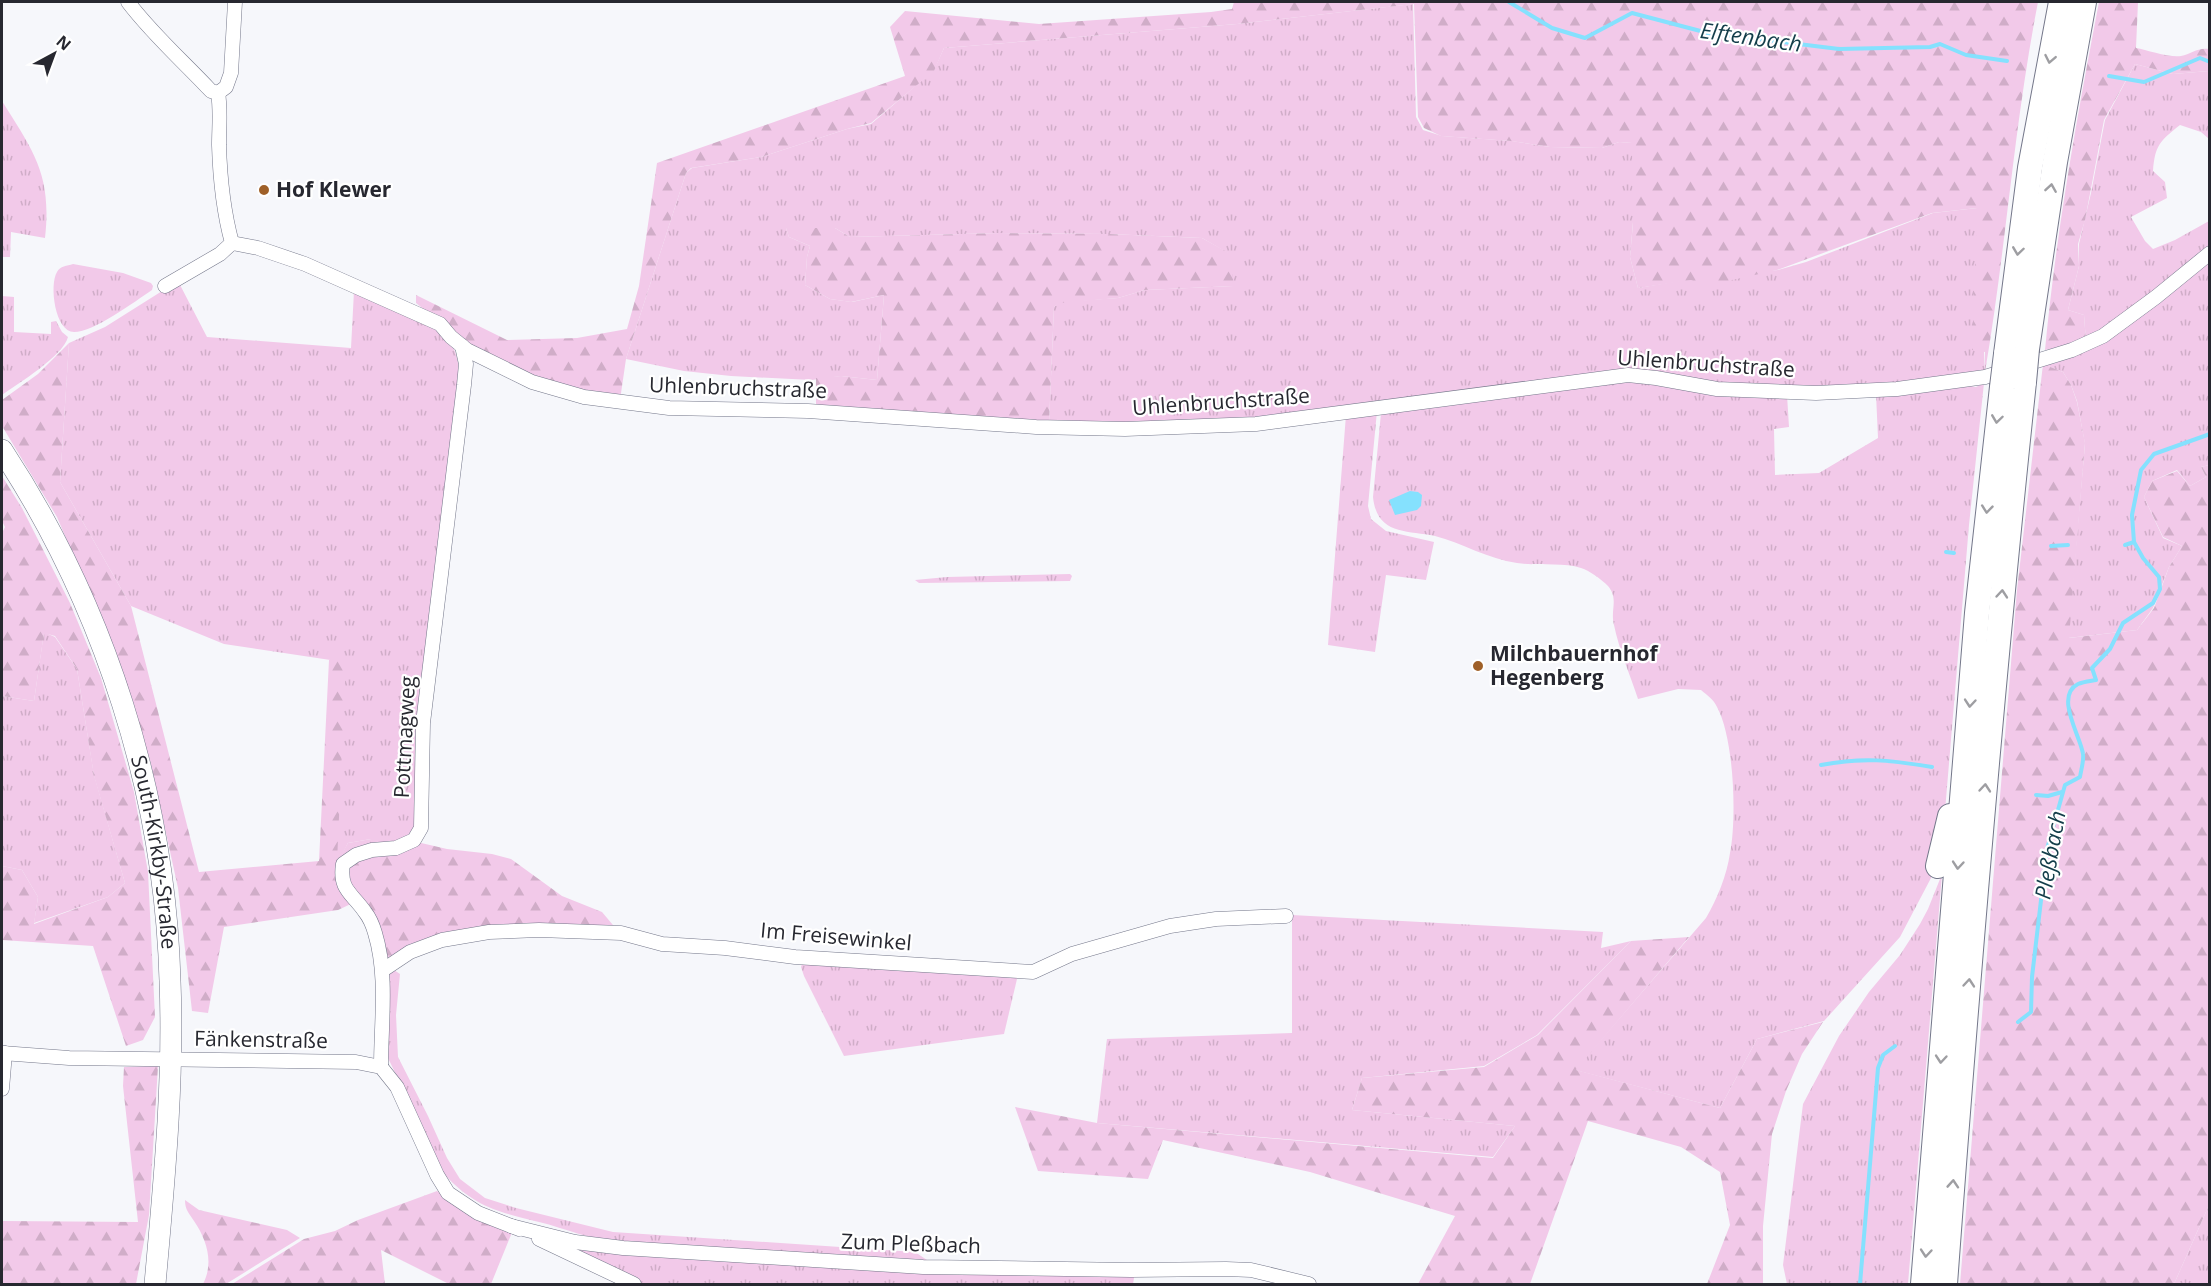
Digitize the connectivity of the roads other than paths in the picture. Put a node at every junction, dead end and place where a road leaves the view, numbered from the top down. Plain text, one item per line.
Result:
1 (128, 2) edge
2 (235, 2) edge
3 (2061, 2) edge
4 (2084, 2) edge
5 (218, 93) junction
6 (232, 243) junction
7 (2210, 253) edge
8 (165, 286) dead end
9 (462, 346) junction
10 (2016, 352) junction
11 (2013, 385) junction
12 (2, 450) edge
13 (1965, 764) junction
14 (1938, 866) dead end
15 (1286, 916) dead end
16 (383, 970) junction
17 (3, 1053) edge
18 (171, 1060) junction
19 (381, 1067) junction
20 (2, 1089) edge
21 (511, 1226) junction
22 (155, 1284) edge
23 (634, 1284) edge
24 (1309, 1284) edge
25 (1923, 1284) edge
26 (1945, 1284) edge

1 - 5 street
2 - 5 street
3 -> 10 highway
10 -> 4 highway
5 - 6 street
6 - 8 street
6 - 9 street, Uhlenbruchstraße
7 - 9 street, Uhlenbruchstraße
9 - 16 street, Pottmagweg
10 - 11 highway, bridge
11 -> 13 highway
26 -> 11 highway
12 - 18 main road, South-Kirkby-Straße
13 - 14 highway
13 -> 25 highway
15 - 16 street, Im Freisewinkel
16 - 19 street, Pottmagweg
17 - 18 street, Fänkenstraße
17 - 20 street, Fänkenstraße
18 - 19 street, Fänkenstraße
18 - 22 main road, South-Kirkby-Straße
19 - 21 street
21 - 23 street
21 - 24 street, Zum Pleßbach

